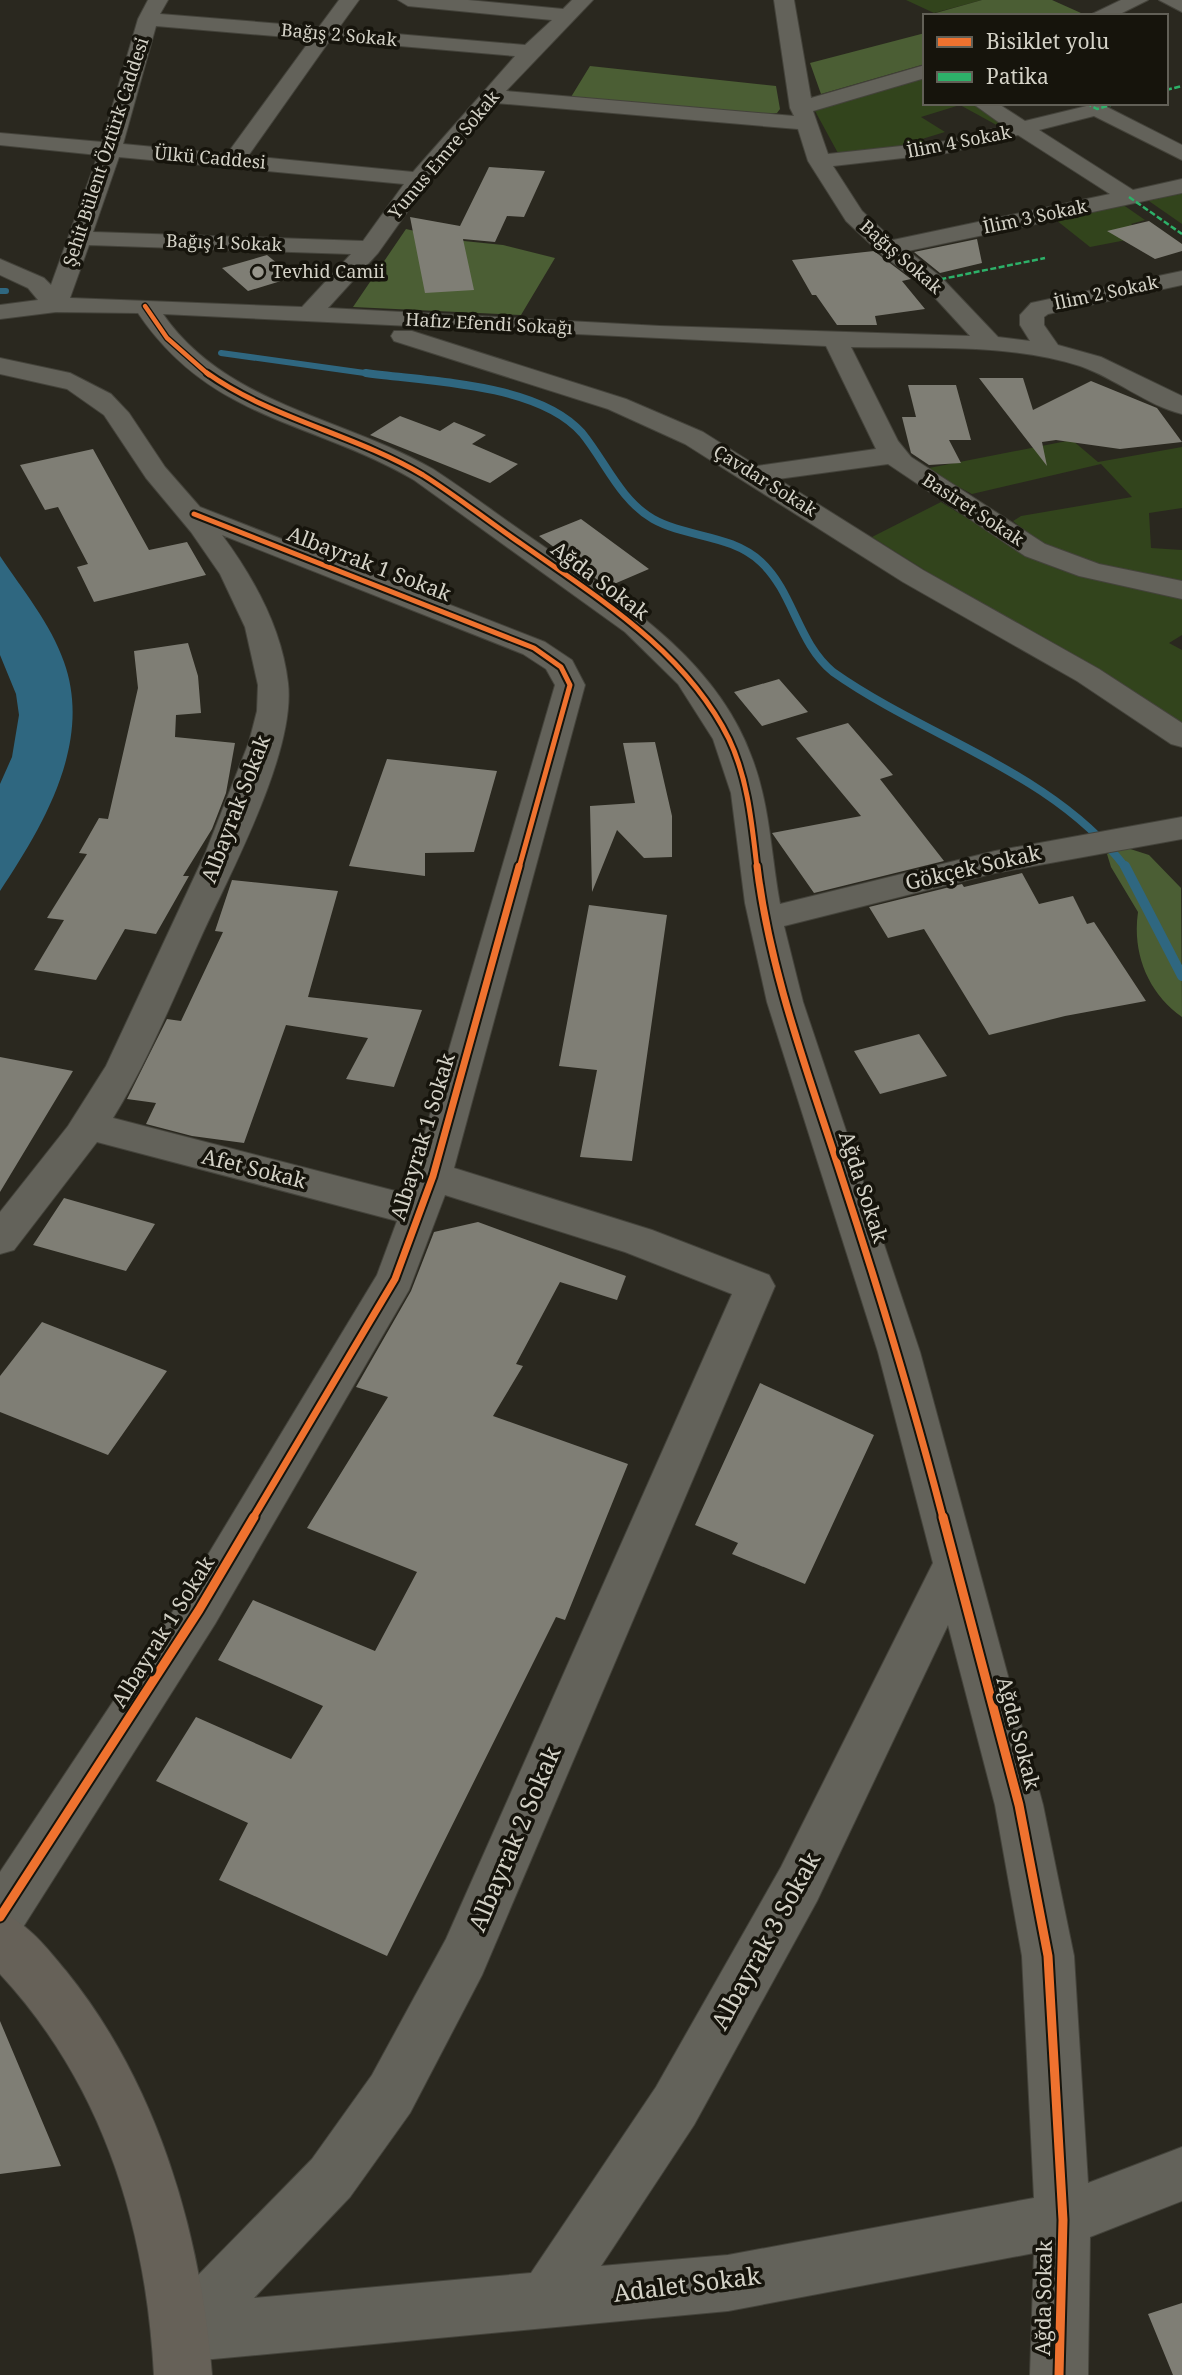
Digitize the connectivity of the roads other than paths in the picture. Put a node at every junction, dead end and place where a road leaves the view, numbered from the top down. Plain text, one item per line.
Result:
1 (349, 0) edge
2 (408, 0) edge
3 (583, 0) edge
4 (1138, 0) edge
5 (1169, 0) edge
6 (437, 1) edge
7 (791, 2) edge
8 (1182, 6) edge
9 (153, 9) edge
10 (1103, 14) edge
11 (565, 15) junction
12 (326, 34) junction
13 (530, 51) junction
14 (923, 72) edge
15 (492, 96) junction
16 (985, 105) edge
17 (803, 115) junction
18 (1024, 128) junction
19 (0, 139) edge
20 (111, 149) junction
21 (1182, 154) edge
22 (233, 160) junction
23 (819, 162) junction
24 (419, 179) junction
25 (1182, 186) edge
26 (1129, 197) junction
27 (79, 237) junction
28 (370, 248) junction
29 (888, 248) junction
30 (0, 266) edge
31 (1182, 278) edge
32 (55, 305) junction
33 (145, 306) junction
34 (0, 312) edge
35 (309, 314) junction
36 (835, 339) junction
37 (991, 345) junction
38 (1049, 350) junction
39 (0, 366) edge
40 (1182, 379) edge
41 (1141, 387) junction
42 (1182, 406) edge
43 (893, 455) junction
44 (756, 474) junction
45 (194, 514) junction
46 (1182, 590) edge
47 (1182, 737) edge
48 (1171, 830) edge
49 (766, 919) junction
50 (88, 1126) junction
51 (433, 1175) junction
52 (420, 1212) junction
53 (0, 1239) edge
54 (955, 1564) junction
55 (0, 1917) edge
56 (0, 1937) edge
57 (1182, 2174) edge
58 (1063, 2220) junction
59 (546, 2300) junction
60 (182, 2354) edge
61 (1059, 2375) edge

1 - 12 street
2 - 6 street
3 - 11 street, Yunus Emre Sokak
4 - 10 street
5 - 8 street
6 - 11 street
7 - 17 street, Bağış Sokak
9 - 12 street, Bağış 2 Sokak
9 - 20 street, Şehit Bülent Öztürk Caddesi
11 - 13 street, Yunus Emre Sokak
12 - 13 street, Bağış 2 Sokak
12 - 22 street
13 - 15 street, Yunus Emre Sokak
14 - 17 street
15 - 17 street
15 - 24 street, Yunus Emre Sokak
16 - 18 street
17 - 23 street, Bağış Sokak
18 - 21 street, İlim 4 Sokak
18 - 23 street, İlim 4 Sokak
18 - 26 street
19 - 20 street, Ülkü Caddesi
20 - 22 street, Ülkü Caddesi
20 - 27 street, Şehit Bülent Öztürk Caddesi
22 - 24 street, Ülkü Caddesi
23 - 29 street, Bağış Sokak
24 - 28 street, Yunus Emre Sokak
25 - 26 street, İlim 3 Sokak
26 - 29 street, İlim 3 Sokak
27 - 28 street, Bağış 1 Sokak
27 - 32 street, Şehit Bülent Öztürk Caddesi
28 - 35 street, Yunus Emre Sokak
29 - 37 street, Bağış Sokak
30 - 32 street
31 - 38 street, İlim 2 Sokak
32 - 33 street, Hafız Efendi Sokağı
32 - 34 street, Hafız Efendi Sokağı
33 - 35 street, Hafız Efendi Sokağı
33 - 49 street, Ağda Sokak
35 - 36 street, Hafız Efendi Sokağı
35 - 44 street, Çavdar Sokak
36 - 37 street, Hafız Efendi Sokağı
36 - 43 street, Basiret Sokak
37 - 38 street
38 - 41 street
39 - 45 street, Albayrak Sokak
40 - 41 street
41 - 42 street
43 - 44 street
43 - 46 street, Basiret Sokak
44 - 47 street, Çavdar Sokak
45 - 50 street, Albayrak Sokak
45 - 51 street, Albayrak 1 Sokak
48 - 49 street, Gökçek Sokak
49 - 54 street, Ağda Sokak
50 - 52 street, Afet Sokak
50 - 53 street, Albayrak Sokak
51 - 52 street, Albayrak 1 Sokak
51 - 60 street, Albayrak 2 Sokak
52 - 55 street, Albayrak 1 Sokak
54 - 58 street, Ağda Sokak
54 - 59 street, Albayrak 3 Sokak
56 - 60 main road
57 - 58 street, Adalet Sokak
58 - 59 street, Adalet Sokak
58 - 61 street, Ağda Sokak
59 - 60 street, Adalet Sokak

